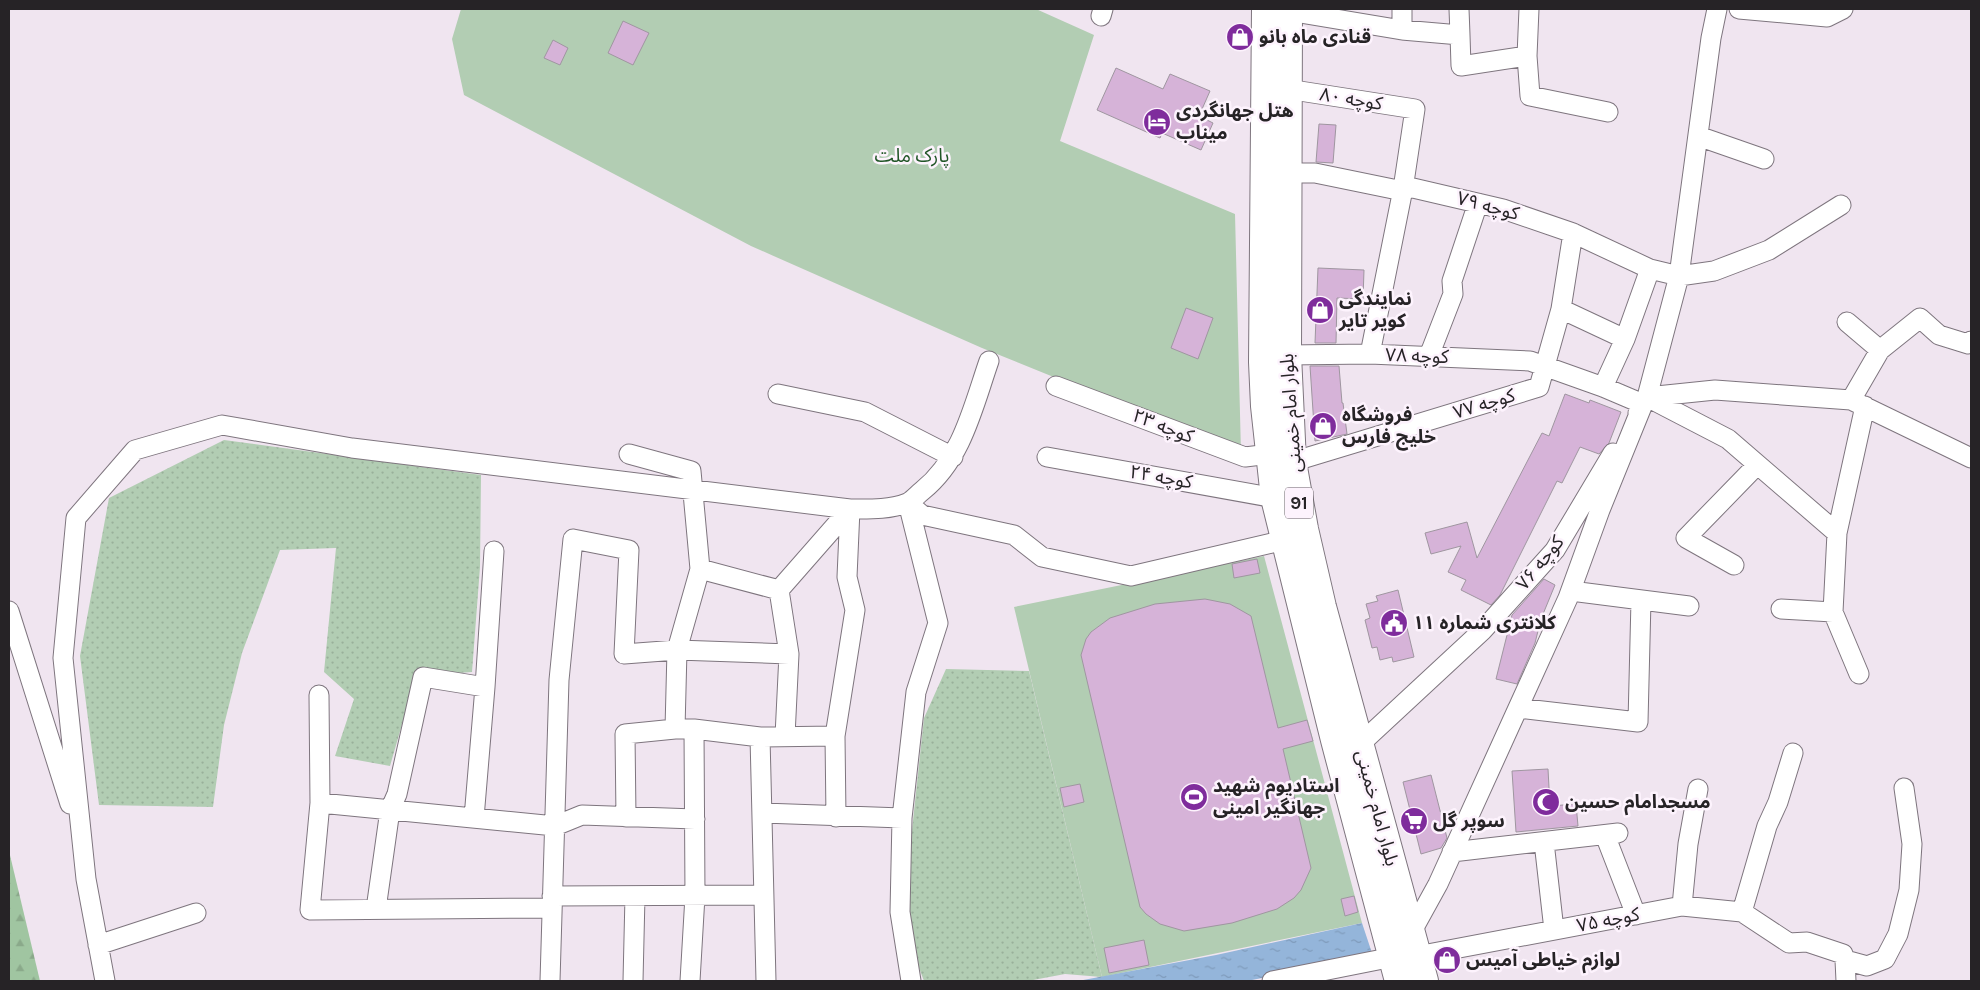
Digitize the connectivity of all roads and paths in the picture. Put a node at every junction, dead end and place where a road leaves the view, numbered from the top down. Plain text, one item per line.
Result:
1 (1281, 9) edge
2 (1402, 9) edge
3 (1459, 9) edge
4 (1528, 9) edge
5 (1717, 9) edge
6 (1739, 9) edge
7 (1843, 9) edge
8 (1402, 30) junction
9 (1460, 35) junction
10 (1527, 56) junction
11 (1287, 89) junction
12 (1608, 112) dead end
13 (1698, 136) junction
14 (1764, 160) dead end
15 (1287, 173) junction
16 (1403, 188) junction
17 (1478, 202) junction
18 (1841, 205) dead end
19 (1572, 233) junction
20 (1650, 269) junction
21 (1679, 276) junction
22 (1561, 309) junction
23 (1847, 322) dead end
24 (1625, 339) junction
25 (1971, 341) edge
26 (1880, 350) junction
27 (1370, 354) junction
28 (1287, 355) junction
29 (1429, 356) junction
30 (990, 361) dead end
31 (1546, 365) junction
32 (1056, 386) dead end
33 (1603, 387) junction
34 (778, 394) dead end
35 (1645, 401) junction
36 (1858, 403) junction
37 (629, 454) dead end
38 (953, 457) junction
39 (1047, 457) dead end
40 (1281, 458) junction
41 (1971, 458) edge
42 (1757, 465) junction
43 (693, 490) junction
44 (1275, 498) junction
45 (908, 503) junction
46 (850, 509) junction
47 (1837, 533) junction
48 (1285, 540) junction
49 (494, 551) dead end
50 (1734, 565) dead end
51 (700, 569) junction
52 (779, 590) junction
53 (1571, 591) junction
54 (1641, 600) junction
55 (1689, 606) dead end
56 (1781, 609) dead end
57 (9, 611) edge
58 (1833, 612) junction
59 (677, 650) junction
60 (789, 654) junction
61 (1860, 674) dead end
62 (485, 687) junction
63 (319, 695) dead end
64 (1518, 708) junction
65 (675, 729) junction
66 (694, 729) junction
67 (785, 736) junction
68 (835, 736) junction
69 (760, 737) junction
70 (1359, 744) junction
71 (1793, 753) dead end
72 (1698, 788) dead end
73 (1904, 788) dead end
74 (320, 803) junction
75 (390, 810) junction
76 (763, 813) junction
77 (626, 817) junction
78 (836, 817) junction
79 (474, 818) junction
80 (695, 818) junction
81 (902, 818) junction
82 (555, 826) junction
83 (1544, 842) junction
84 (82, 843) junction
85 (1452, 852) junction
86 (764, 895) junction
87 (635, 896) junction
88 (695, 896) junction
89 (552, 902) junction
90 (1682, 906) junction
91 (376, 909) junction
92 (1742, 912) junction
93 (196, 913) dead end
94 (1636, 914) junction
95 (1554, 930) junction
96 (98, 945) junction
97 (1845, 960) junction
98 (1409, 962) edge
99 (105, 981) edge
100 (550, 981) edge
101 (633, 981) edge
102 (690, 981) edge
103 (766, 981) edge
104 (911, 981) edge
105 (1272, 981) edge
106 (1846, 981) edge

1 - 8 street
1 - 11 main road, بلوار امام خمینی / 91
1 - 40 main road, بلوار امام خمینی / 91
2 - 8 street
3 - 9 street
4 - 10 street
5 - 13 street
6 - 7 street
8 - 9 street
9 - 10 street
10 - 12 street
11 - 15 main road, بلوار امام خمینی / 91
11 - 16 street, کوچه ۸۰
13 - 14 street
13 - 21 street
15 - 16 street, کوچه ۷۹
15 - 28 main road, بلوار امام خمینی / 91
16 - 17 street, کوچه ۷۹
16 - 27 street
17 - 19 street, کوچه ۷۹
17 - 29 street
18 - 21 street
19 - 20 street, کوچه ۷۹
19 - 22 street
20 - 21 street, کوچه ۷۹
20 - 24 street
21 - 35 street
22 - 24 street
22 - 31 street
23 - 26 street
24 - 33 street
25 - 26 street
26 - 36 street
27 - 28 street, کوچه ۷۸
27 - 29 street, کوچه ۷۸
28 - 40 main road, بلوار امام خمینی / 91
29 - 31 street, کوچه ۷۸
30 - 38 street
31 - 33 street, کوچه ۷۸
31 - 40 street, کوچه ۷۷
32 - 40 street, کوچه ۲۳
33 - 35 street, کوچه ۷۸
34 - 38 street
35 - 36 street
35 - 42 street, کوچه ۷۸
35 - 53 street
35 - 70 street, کوچه ۷۶
36 - 41 street
36 - 47 street
37 - 43 street
38 - 45 street
39 - 44 street, کوچه ۲۴
40 - 44 main road, بلوار امام خمینی / 91
40 - 70 main road, بلوار امام خمینی / 91
42 - 47 street, کوچه ۷۸
42 - 50 street
43 - 46 street
43 - 51 street
43 - 84 street
44 - 48 main road, بلوار امام خمینی / 91
45 - 46 street
45 - 48 street
45 - 81 street
46 - 52 street
46 - 68 street
47 - 58 street
48 - 98 main road, بلوار امام خمینی / 91
49 - 62 street
51 - 52 street
51 - 59 street
52 - 60 street
53 - 54 street
53 - 64 street
54 - 55 street
54 - 64 street
56 - 58 street
57 - 84 street
58 - 61 street
59 - 60 street
59 - 65 street
59 - 82 street
60 - 67 street
62 - 75 street
62 - 79 street
63 - 74 street
64 - 85 street
65 - 66 street
65 - 77 street
66 - 69 street
66 - 80 street
67 - 68 street
67 - 69 street
68 - 78 street
69 - 76 street
70 - 98 main road, بلوار امام خمینی / 91
71 - 92 street
72 - 90 street
73 - 97 street
74 - 75 street
74 - 91 street
75 - 79 street
75 - 91 street
76 - 78 street
76 - 86 street
77 - 80 street
77 - 82 street
78 - 81 street
79 - 82 street
80 - 88 street
81 - 104 street
82 - 89 street
83 - 85 street
83 - 94 street
83 - 95 street
84 - 96 street
85 - 98 street
86 - 88 street
86 - 103 street
87 - 88 street
87 - 89 street
87 - 101 street
88 - 102 street
89 - 91 street
89 - 100 street
90 - 92 street, کوچه ۷۵
90 - 94 street, کوچه ۷۵
92 - 97 street
93 - 96 street
94 - 95 street, کوچه ۷۵
95 - 98 street, کوچه ۷۵
96 - 99 street
97 - 106 street
98 - 105 street, کوچه ۷۵

